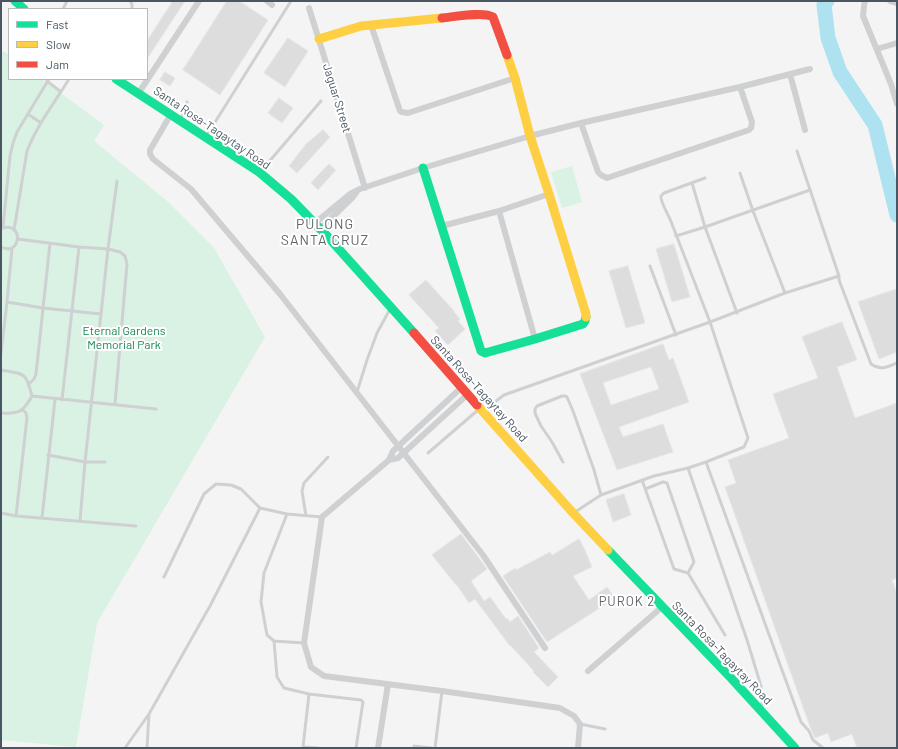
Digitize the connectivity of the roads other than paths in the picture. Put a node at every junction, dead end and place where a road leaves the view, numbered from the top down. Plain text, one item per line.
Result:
1 (15, 1) edge
2 (199, 1) edge
3 (291, 1) edge
4 (865, 1) edge
5 (890, 1) edge
6 (897, 3) edge
7 (23, 8) edge
8 (309, 8) dead end
9 (372, 24) junction
10 (319, 39) junction
11 (897, 43) edge
12 (877, 48) junction
13 (810, 69) dead end
14 (790, 74) junction
15 (515, 78) junction
16 (148, 79) edge
17 (48, 80) edge
18 (68, 80) edge
19 (117, 80) edge
20 (147, 80) edge
21 (894, 83) edge
22 (740, 86) junction
23 (62, 92) junction
24 (138, 94) junction
25 (321, 101) dead end
26 (187, 102) dead end
27 (897, 104) edge
28 (28, 114) junction
29 (171, 114) junction
30 (180, 120) junction
31 (42, 123) junction
32 (581, 123) junction
33 (805, 130) dead end
34 (530, 136) junction
35 (206, 137) junction
36 (797, 151) dead end
37 (423, 168) junction
38 (259, 172) junction
39 (740, 173) dead end
40 (705, 178) dead end
41 (117, 181) dead end
42 (692, 183) junction
43 (365, 188) junction
44 (810, 190) junction
45 (549, 194) junction
46 (499, 211) junction
47 (753, 211) junction
48 (318, 226) junction
49 (442, 226) junction
50 (705, 227) junction
51 (2, 228) edge
52 (14, 230) junction
53 (676, 236) junction
54 (18, 239) junction
55 (50, 243) junction
56 (1, 247) edge
57 (79, 247) junction
58 (12, 248) junction
59 (108, 249) junction
60 (650, 266) dead end
61 (839, 276) junction
62 (785, 293) junction
63 (7, 302) junction
64 (43, 308) junction
65 (391, 308) junction
66 (71, 311) junction
67 (737, 312) junction
68 (101, 314) junction
69 (710, 322) junction
70 (676, 335) junction
71 (535, 339) junction
72 (1, 353) edge
73 (897, 363) edge
74 (1, 370) edge
75 (29, 384) junction
76 (465, 391) junction
77 (357, 392) junction
78 (32, 396) junction
79 (55, 399) junction
80 (62, 400) junction
81 (92, 402) junction
82 (116, 404) junction
83 (22, 409) junction
84 (156, 409) dead end
85 (482, 409) junction
86 (1, 413) edge
87 (398, 446) junction
88 (404, 453) junction
89 (428, 453) dead end
90 (48, 455) junction
91 (328, 457) dead end
92 (389, 460) junction
93 (85, 462) junction
94 (105, 462) dead end
95 (563, 462) dead end
96 (706, 462) junction
97 (688, 468) junction
98 (642, 480) junction
99 (645, 488) junction
100 (601, 494) junction
101 (260, 508) junction
102 (1, 513) edge
103 (573, 513) junction
104 (287, 514) junction
105 (16, 516) junction
106 (306, 516) junction
107 (322, 517) junction
108 (42, 518) junction
109 (80, 521) junction
110 (136, 526) dead end
111 (688, 572) junction
112 (164, 577) dead end
113 (662, 607) junction
114 (725, 635) dead end
115 (274, 641) junction
116 (304, 643) junction
117 (545, 648) dead end
118 (588, 671) dead end
119 (388, 684) junction
120 (442, 691) junction
121 (309, 694) junction
122 (762, 712) junction
123 (149, 714) junction
124 (580, 724) junction
125 (605, 729) dead end
126 (125, 748) edge
127 (147, 748) edge
128 (318, 748) edge
129 (356, 748) edge
130 (378, 748) edge
131 (414, 748) edge
132 (431, 748) edge
133 (435, 748) edge
134 (578, 748) edge
135 (796, 748) edge
136 (823, 748) edge

1 - 7 main road
2 - 16 street
3 - 35 lane
4 - 12 street
5 - 6 street
8 - 10 street, Jaguar Street
9 - 10 main road
9 - 15 main road
9 - 15 street
10 - 43 street, Jaguar Street
11 - 12 street
12 - 21 street
13 - 14 street
14 - 22 street
14 - 33 street
15 - 34 main road
17 - 23 lane
17 - 28 lane
18 - 23 lane
19 - 24 main road, Santa Rosa-Tagaytay Road
20 - 24 street
21 - 27 street
22 - 32 street
22 - 32 street
23 - 31 lane
24 - 29 main road, Santa Rosa-Tagaytay Road
25 - 38 lane
26 - 30 lane
28 - 31 lane
28 - 51 lane
29 - 30 main road, Santa Rosa-Tagaytay Road
29 - 77 street
30 - 35 main road, Santa Rosa-Tagaytay Road
31 - 52 lane
32 - 34 street
34 - 37 street
34 - 45 main road
35 - 38 main road, Santa Rosa-Tagaytay Road
36 - 44 lane
37 - 43 street
37 - 49 main road
38 - 48 main road, Santa Rosa-Tagaytay Road
39 - 47 lane
40 - 42 lane
41 - 59 lane
42 - 50 lane
42 - 53 lane
43 - 48 street
44 - 47 lane
44 - 61 lane
45 - 46 street
45 - 71 main road
46 - 49 street
46 - 71 street
47 - 50 lane
47 - 62 lane
48 - 65 main road, Santa Rosa-Tagaytay Road
49 - 71 main road
50 - 53 lane
50 - 67 lane
51 - 52 lane
52 - 54 lane
53 - 69 lane
54 - 55 lane
54 - 58 lane
55 - 57 lane
55 - 64 lane
56 - 58 lane
57 - 59 lane
57 - 66 lane
58 - 63 lane
59 - 68 lane
59 - 82 lane
60 - 70 lane
61 - 62 lane
61 - 73 lane
62 - 67 lane
63 - 64 lane
63 - 72 lane
64 - 66 lane
64 - 75 lane
65 - 76 main road, Santa Rosa-Tagaytay Road
65 - 77 lane
66 - 68 lane
66 - 80 lane
67 - 69 lane
68 - 81 lane
69 - 70 lane
69 - 96 lane
70 - 85 lane
74 - 75 lane
75 - 78 lane
76 - 85 main road, Santa Rosa-Tagaytay Road
76 - 87 street
76 - 88 street
77 - 87 street
78 - 79 lane
78 - 83 lane
79 - 80 lane
79 - 90 lane
80 - 81 lane
81 - 82 lane
81 - 93 lane
82 - 84 lane
83 - 86 lane
83 - 105 lane
85 - 89 lane
85 - 103 main road, Santa Rosa-Tagaytay Road
87 - 88 street
87 - 92 street
88 - 92 street
88 - 117 street
90 - 93 lane
90 - 108 lane
91 - 106 lane
92 - 107 street
93 - 94 lane
93 - 109 lane
95 - 100 lane
96 - 97 lane
96 - 136 lane
97 - 98 lane
97 - 122 lane
98 - 99 lane
98 - 100 lane
99 - 111 lane
99 - 111 lane
100 - 103 lane
101 - 104 lane
101 - 112 lane
101 - 123 lane
102 - 105 lane
103 - 113 main road, Santa Rosa-Tagaytay Road
104 - 106 lane
104 - 115 lane
105 - 108 lane
106 - 107 lane
107 - 116 street
108 - 109 lane
109 - 110 lane
111 - 114 lane
113 - 118 street
113 - 122 main road, Santa Rosa-Tagaytay Road
115 - 116 lane
115 - 121 lane
116 - 119 street
119 - 120 street
119 - 130 street
120 - 124 street
120 - 133 lane
121 - 128 lane
121 - 129 lane
122 - 135 main road, Santa Rosa-Tagaytay Road
123 - 126 lane
123 - 127 lane
124 - 125 lane
124 - 134 street
131 - 132 lane

